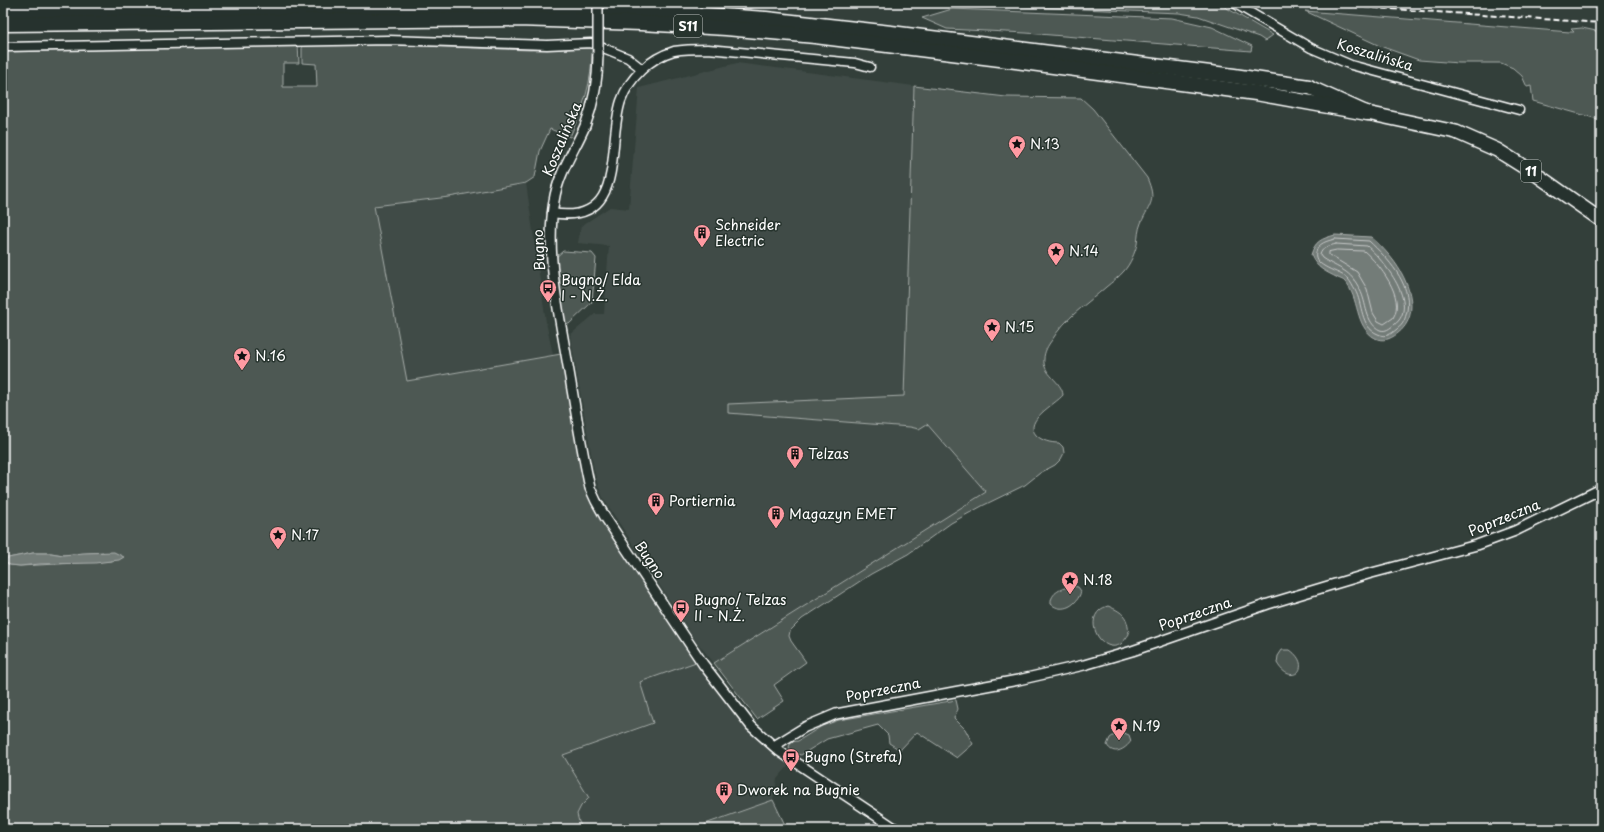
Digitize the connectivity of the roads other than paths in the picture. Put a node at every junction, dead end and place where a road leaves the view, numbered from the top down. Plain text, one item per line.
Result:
1 (598, 3) edge
2 (1234, 3) edge
3 (3, 11) edge
4 (3, 24) edge
5 (3, 47) edge
6 (870, 67) dead end
7 (642, 70) junction
8 (1309, 87) joint
9 (1519, 110) dead end
10 (1367, 112) junction
11 (552, 213) junction
12 (1601, 220) edge
13 (1601, 489) edge
14 (774, 746) junction
15 (896, 829) edge

1 - 11 street, Koszalińska, bridge
2 - 9 street, Koszalińska
3 - 8 highway, S11
4 - 10 highway, S11
5 - 7 street
6 - 7 street
7 - 11 street
8 - 10 highway, 11
10 - 12 highway, 11
11 - 14 street, Bugno
13 - 14 street, Poprzeczna
14 - 15 street, Bugno

